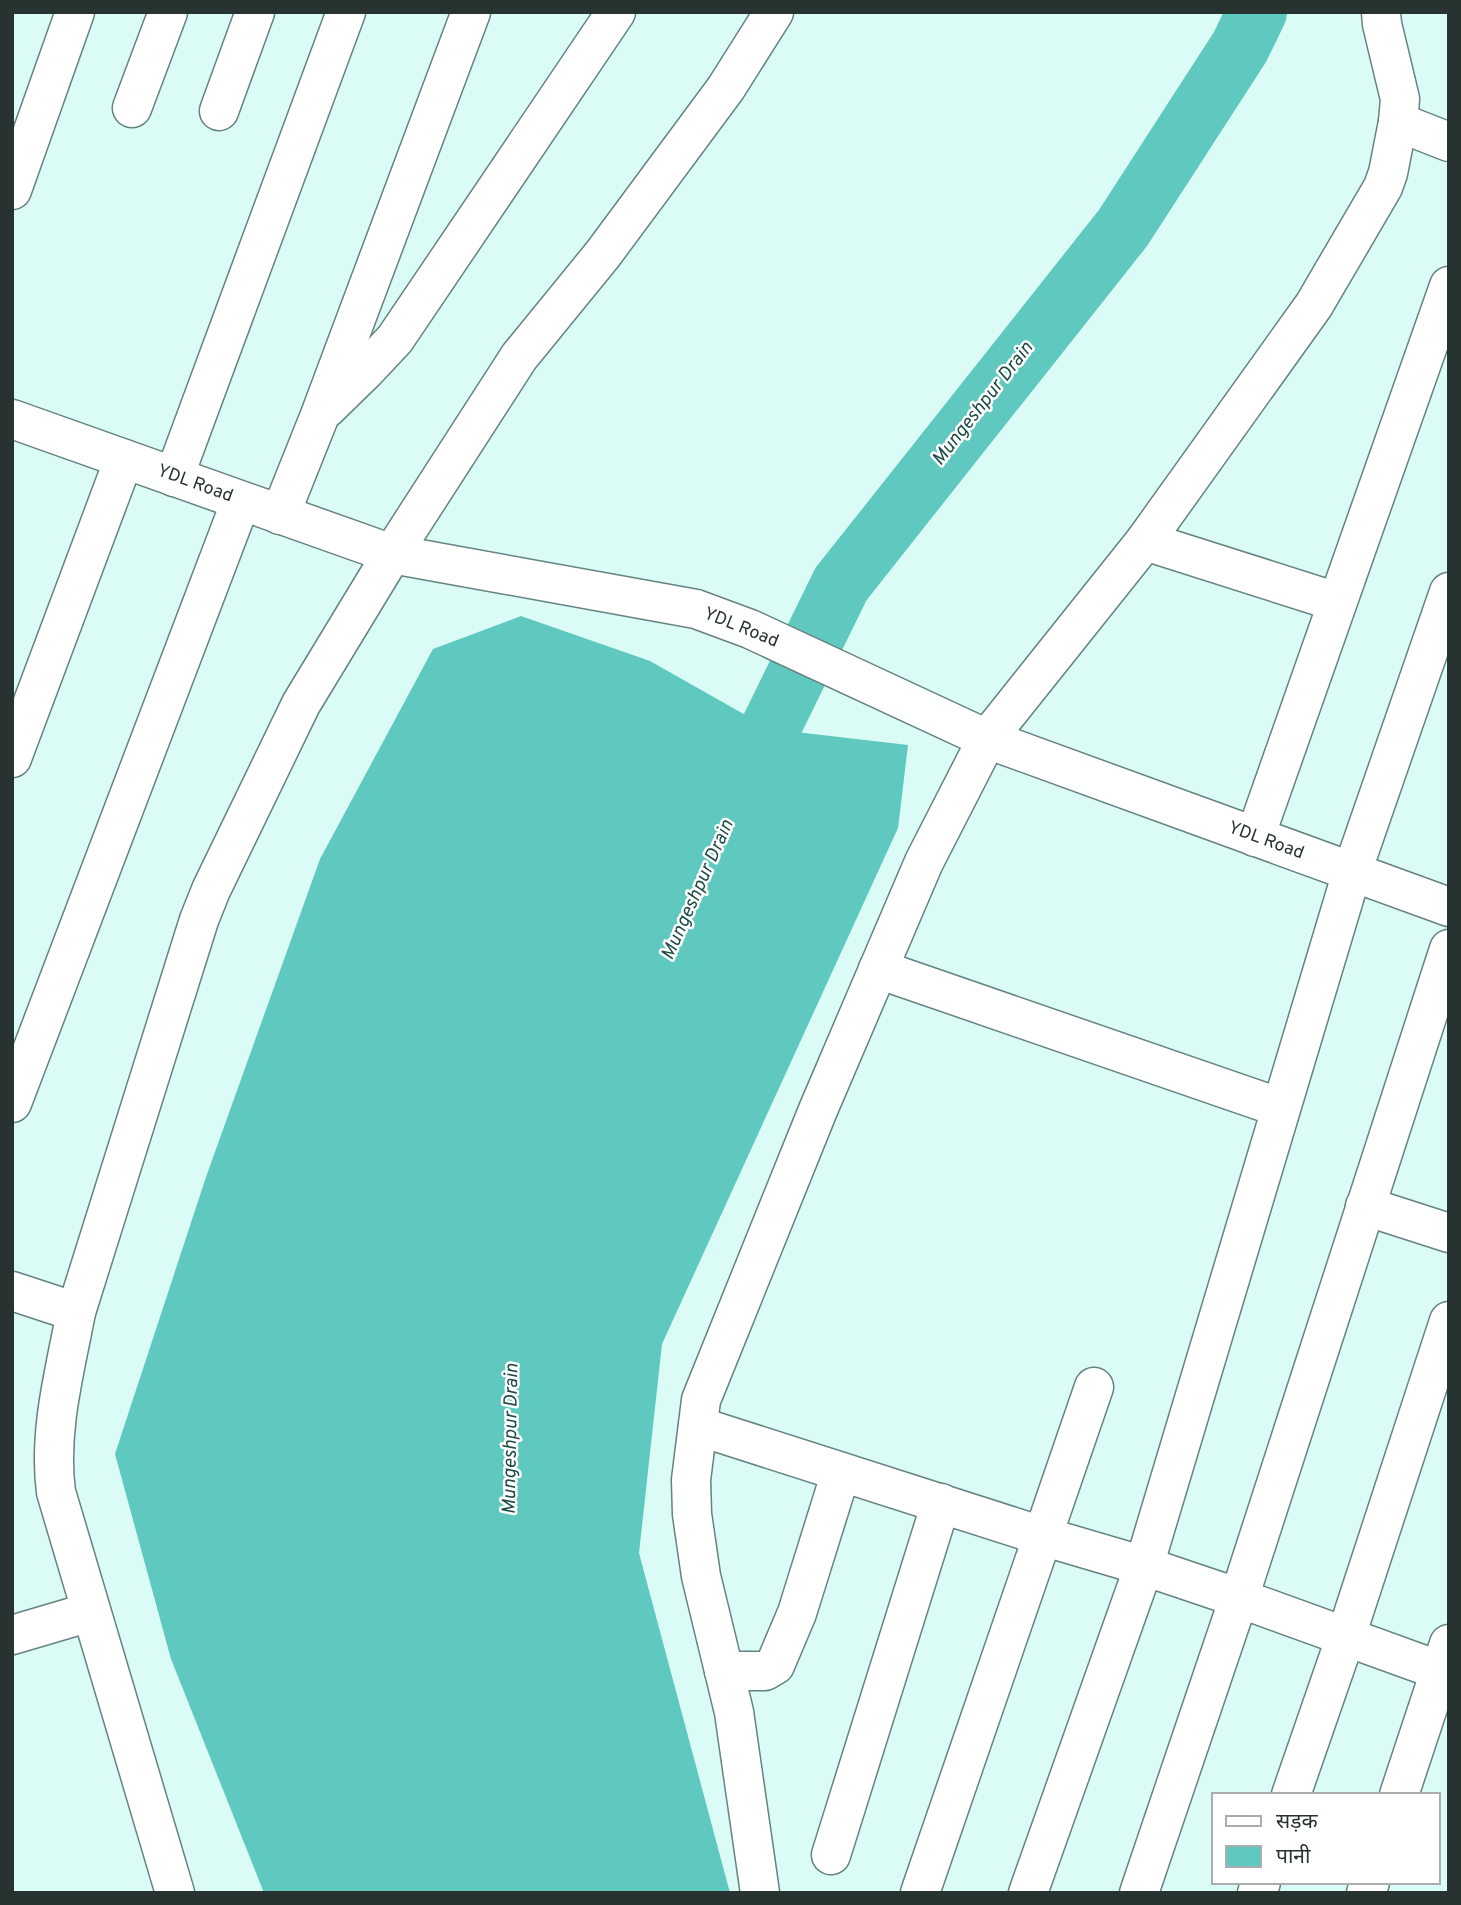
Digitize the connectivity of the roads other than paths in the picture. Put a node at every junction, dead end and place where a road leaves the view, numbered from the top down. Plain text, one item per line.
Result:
1 (75, 12) edge
2 (168, 12) edge
3 (255, 12) edge
4 (346, 12) edge
5 (471, 12) edge
6 (616, 12) edge
7 (774, 12) edge
8 (1381, 12) edge
9 (132, 108) dead end
10 (219, 111) dead end
11 (1398, 122) junction
12 (1449, 142) edge
13 (12, 190) edge
14 (1449, 286) edge
15 (320, 415) junction
16 (13, 422) edge
17 (124, 459) junction
18 (174, 477) junction
19 (241, 501) junction
20 (280, 515) junction
21 (1145, 541) junction
22 (392, 554) junction
23 (1449, 592) edge
24 (1337, 601) junction
25 (987, 739) junction
26 (12, 758) edge
27 (1255, 837) junction
28 (1352, 872) junction
29 (1449, 907) edge
30 (1449, 949) edge
31 (878, 969) junction
32 (12, 1103) edge
33 (1281, 1108) junction
34 (1366, 1206) junction
35 (1449, 1233) edge
36 (12, 1291) edge
37 (76, 1312) junction
38 (1449, 1321) edge
39 (1094, 1387) dead end
40 (698, 1426) junction
41 (841, 1472) junction
42 (941, 1503) junction
43 (1042, 1536) junction
44 (1144, 1566) junction
45 (1238, 1598) junction
46 (90, 1612) junction
47 (12, 1635) edge
48 (1346, 1636) junction
49 (1446, 1663) edge
50 (724, 1671) junction
51 (1292, 1793) edge
52 (1400, 1793) edge
53 (831, 1855) dead end
54 (175, 1893) edge
55 (760, 1893) edge
56 (920, 1893) edge
57 (1028, 1893) edge
58 (1139, 1893) edge

1 - 13 street
2 - 9 street
3 - 10 street
4 - 18 street
5 - 15 street
6 - 15 street
7 - 22 street
8 - 11 street
11 - 12 street
11 - 21 street
14 - 24 street
15 - 20 street
16 - 17 street, YDL Road
17 - 18 street, YDL Road
17 - 26 street
18 - 19 street, YDL Road
19 - 20 street, YDL Road
19 - 32 street
20 - 22 street, YDL Road
21 - 24 street
21 - 25 street
22 - 25 street, YDL Road
22 - 37 street
23 - 28 street
24 - 27 street
25 - 27 street, YDL Road
25 - 31 street
27 - 28 street, YDL Road
28 - 29 street, YDL Road
28 - 33 street
30 - 34 street
31 - 33 street
31 - 40 street
33 - 44 street
34 - 35 street
34 - 45 street
36 - 37 street
37 - 46 street
38 - 48 street
39 - 43 street
40 - 41 street
40 - 50 street
41 - 42 street
41 - 50 street
42 - 43 street
42 - 53 street
43 - 44 street
43 - 56 street
44 - 45 street
44 - 57 street
45 - 48 street
45 - 58 street
46 - 47 street
46 - 54 street
48 - 49 street
48 - 51 street
49 - 52 street
50 - 55 street

